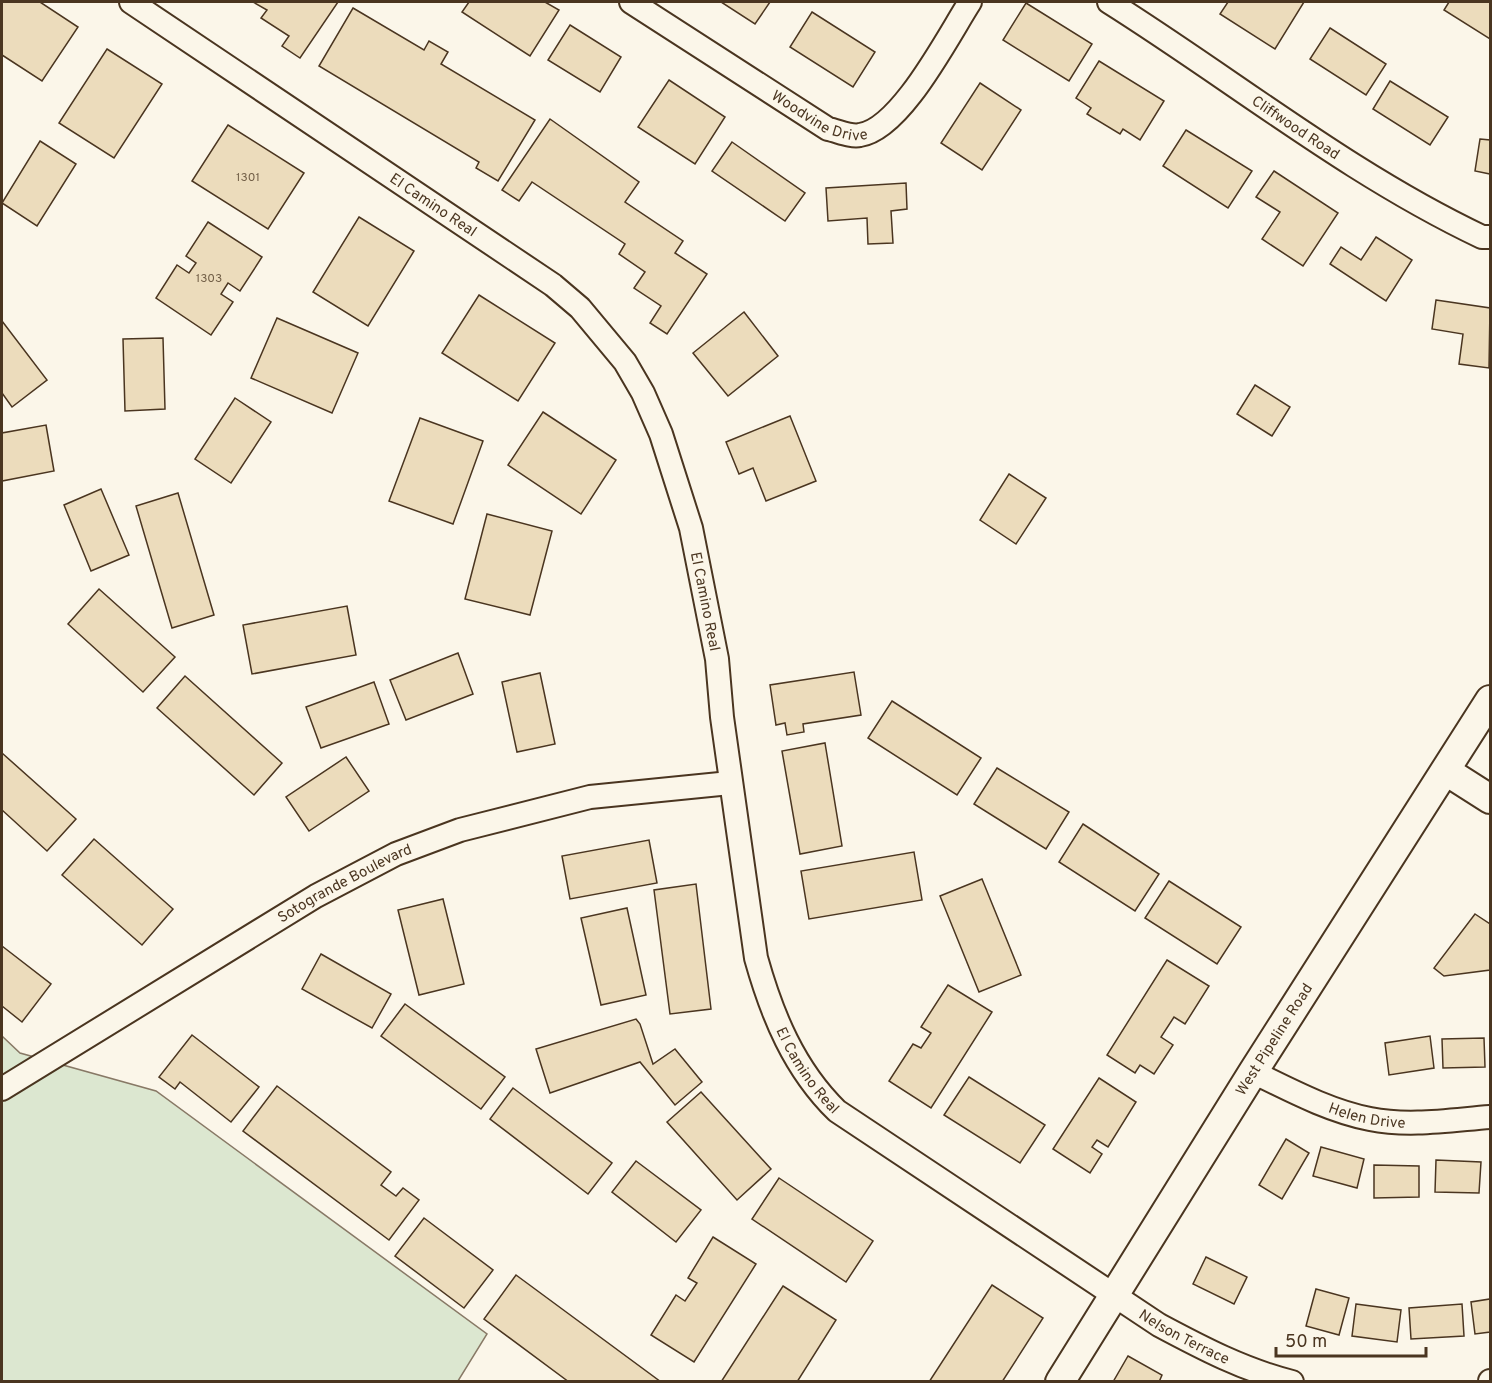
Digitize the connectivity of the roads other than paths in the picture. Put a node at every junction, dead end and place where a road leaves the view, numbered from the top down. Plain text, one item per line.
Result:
1 (130, 2) edge
2 (631, 2) edge
3 (970, 2) edge
4 (1109, 2) edge
5 (1491, 237) edge
6 (1491, 700) edge
7 (1446, 771) junction
8 (730, 783) junction
9 (1491, 799) edge
10 (1253, 1072) junction
11 (2, 1089) edge
12 (1491, 1117) edge
13 (1114, 1295) junction
14 (1060, 1382) edge
15 (1292, 1382) edge

1 - 8 street, El Camino Real
2 - 3 street, Woodvine Drive
4 - 5 street, Cliffwood Road
6 - 7 main road, West Pipeline Road
7 - 9 main road
7 - 10 main road, West Pipeline Road
8 - 11 street, Sotogrande Boulevard
8 - 13 street, El Camino Real
10 - 12 street, Helen Drive
10 - 13 main road, West Pipeline Road
13 - 14 main road, West Pipeline Road
13 - 15 street, Nelson Terrace

